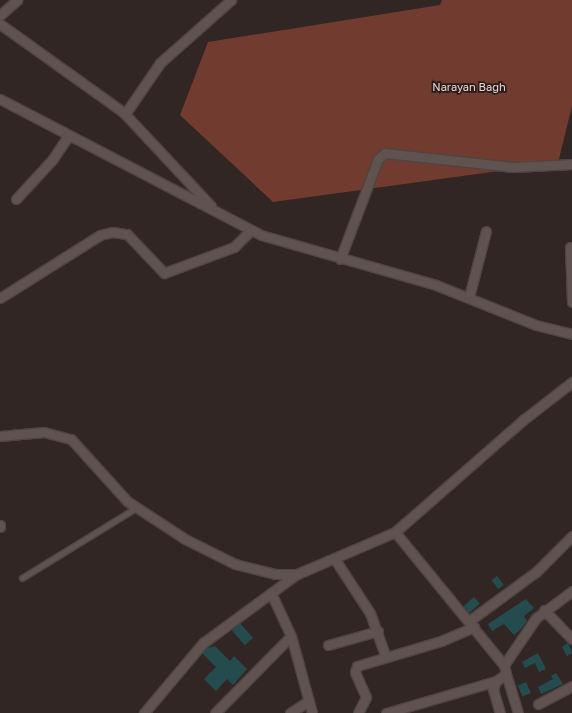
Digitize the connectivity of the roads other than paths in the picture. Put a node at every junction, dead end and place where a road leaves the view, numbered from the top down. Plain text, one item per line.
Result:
1 (17, 0) edge
2 (231, 0) edge
3 (0, 15) edge
4 (0, 24) edge
5 (0, 99) edge
6 (125, 114) junction
7 (69, 135) junction
8 (572, 164) edge
9 (16, 199) dead end
10 (218, 213) junction
11 (251, 230) junction
12 (486, 231) dead end
13 (570, 248) dead end
14 (340, 259) junction
15 (470, 297) junction
16 (0, 298) edge
17 (572, 302) edge
18 (572, 334) edge
19 (572, 382) edge
20 (0, 436) edge
21 (136, 508) junction
22 (395, 532) junction
23 (572, 536) edge
24 (334, 558) junction
25 (297, 574) junction
26 (22, 578) dead end
27 (572, 591) edge
28 (271, 593) junction
29 (544, 610) junction
30 (471, 624) junction
31 (378, 631) junction
32 (291, 636) junction
33 (572, 639) edge
34 (328, 645) dead end
35 (385, 655) junction
36 (504, 665) junction
37 (506, 674) junction
38 (496, 681) junction
39 (572, 686) edge
40 (307, 702) junction
41 (538, 704) dead end
42 (144, 713) edge
43 (214, 713) edge
44 (290, 713) edge
45 (312, 713) edge
46 (358, 713) edge
47 (386, 713) edge
48 (500, 713) edge
49 (518, 713) edge

1 - 3 street
2 - 6 street
4 - 6 street
5 - 7 street
6 - 10 street
7 - 9 street
7 - 10 street
8 - 14 street
10 - 11 street
11 - 14 street
11 - 16 street
12 - 15 street
13 - 17 street
14 - 15 street
15 - 18 street
19 - 22 street
20 - 21 street
21 - 25 street
21 - 26 lane
22 - 24 street
22 - 30 street
23 - 30 street
24 - 25 street
24 - 31 street
25 - 28 street
27 - 29 street
28 - 32 street
28 - 42 street
29 - 33 street
29 - 36 street
30 - 35 street
30 - 36 street
31 - 34 street
31 - 35 street
32 - 40 street
32 - 43 street
35 - 46 street
36 - 37 street
37 - 38 street
37 - 49 street
38 - 47 street
38 - 48 street
39 - 41 street
40 - 44 street
40 - 45 street

